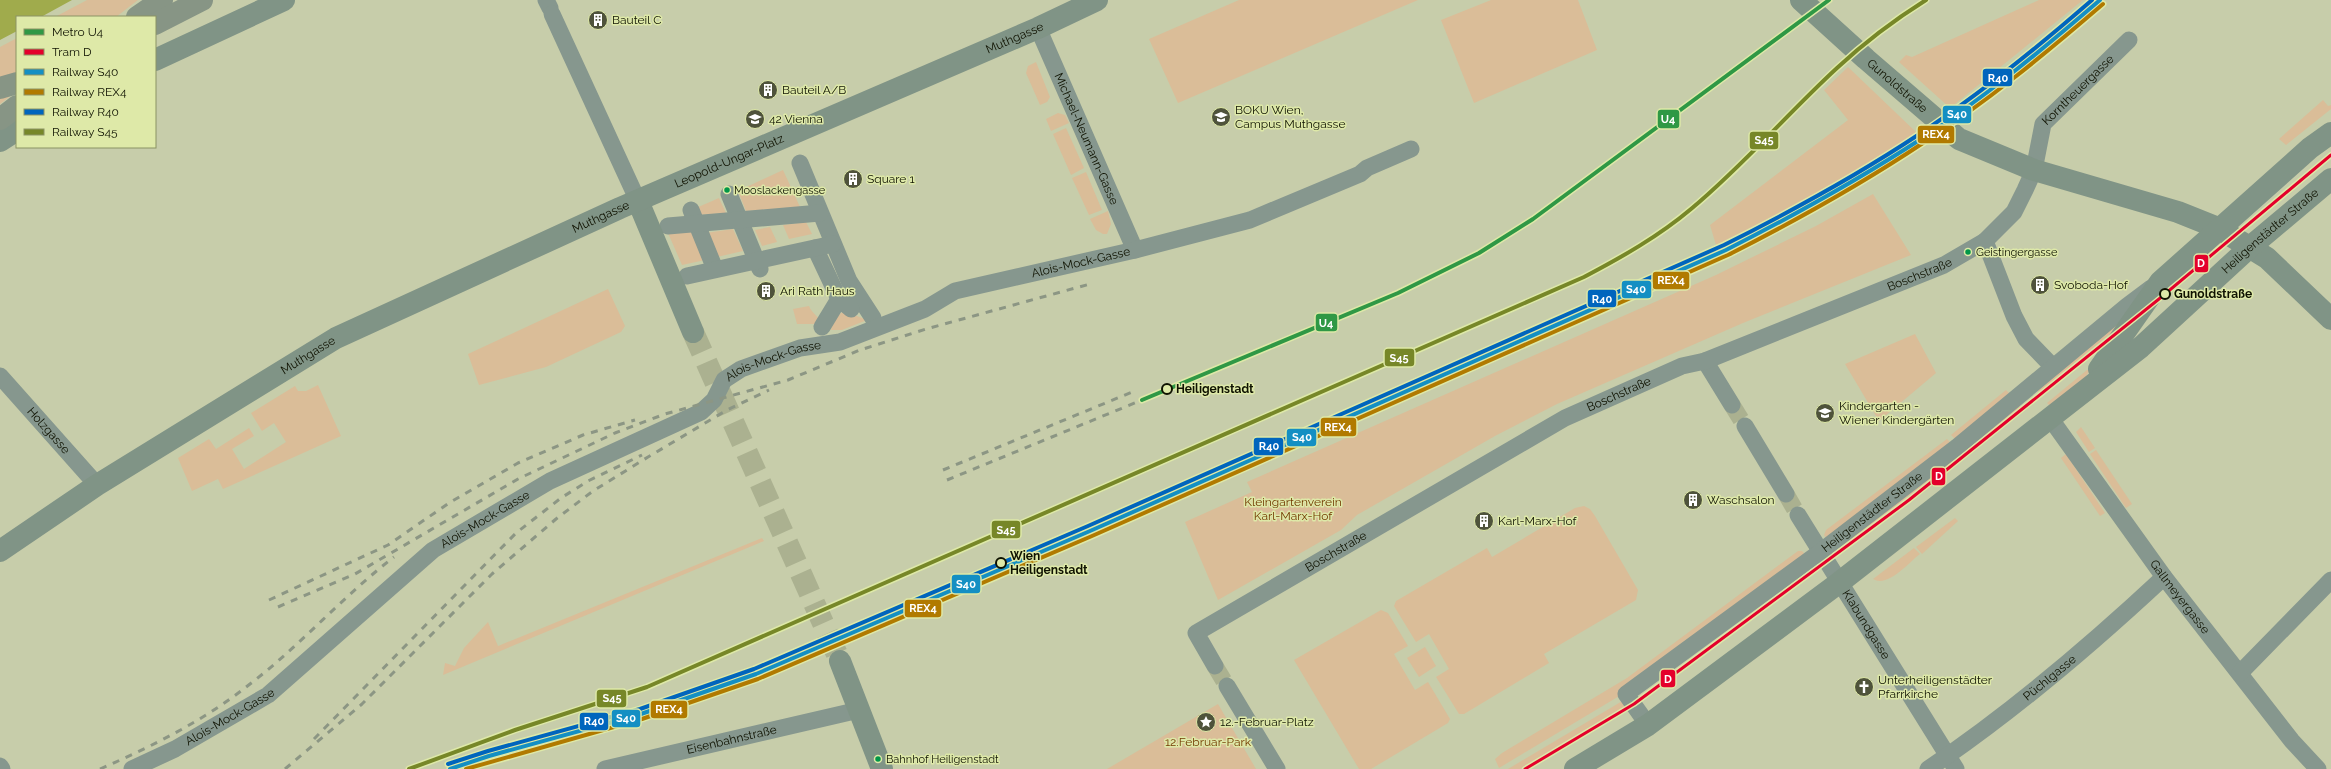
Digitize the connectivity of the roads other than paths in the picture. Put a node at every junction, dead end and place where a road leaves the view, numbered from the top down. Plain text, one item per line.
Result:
1 (162, 0) edge
2 (202, 0) edge
3 (284, 0) edge
4 (1098, 0) edge
5 (1801, 0) edge
6 (549, 7) edge
7 (138, 16) edge
8 (156, 23) edge
9 (1038, 28) junction
10 (2130, 40) dead end
11 (156, 60) edge
12 (932, 74) joint
13 (16, 83) edge
14 (0, 88) edge
15 (16, 107) edge
16 (0, 119) edge
17 (16, 131) edge
18 (2331, 133) edge
19 (0, 141) edge
20 (1411, 149) dead end
21 (800, 163) dead end
22 (2034, 170) junction
23 (2331, 179) edge
24 (729, 194) dead end
25 (638, 202) junction
26 (820, 213) junction
27 (694, 217) junction
28 (740, 220) junction
29 (668, 226) dead end
30 (2218, 228) junction
31 (1985, 241) junction
32 (833, 244) junction
33 (815, 248) junction
34 (2250, 248) junction
35 (1135, 250) junction
36 (758, 264) junction
37 (715, 269) junction
38 (687, 276) dead end
39 (2160, 282) junction
40 (862, 310) junction
41 (2331, 319) edge
42 (822, 327) dead end
43 (693, 332) tunnel mouth
44 (1705, 361) junction
45 (2053, 367) junction
46 (0, 376) edge
47 (2080, 392) junction
48 (1732, 405) tunnel mouth
49 (2050, 418) junction
50 (1745, 426) tunnel mouth
51 (97, 485) junction
52 (1786, 494) tunnel mouth
53 (1798, 515) tunnel mouth
54 (0, 551) edge
55 (1820, 552) junction
56 (2164, 577) junction
57 (2331, 580) edge
58 (1840, 582) junction
59 (840, 661) tunnel mouth
60 (1215, 666) tunnel mouth
61 (2240, 674) junction
62 (1227, 686) tunnel mouth
63 (859, 710) junction
64 (1648, 724) junction
65 (1952, 762) edge
66 (0, 766) edge
67 (1586, 766) edge
68 (2, 769) edge
69 (132, 769) edge
70 (605, 769) edge
71 (882, 769) edge
72 (1277, 769) edge
73 (1928, 769) edge
74 (2318, 769) edge

1 - 7 highway
2 - 8 highway
3 - 11 main road
4 - 9 main road, Muthgasse
5 - 22 main road, Gunoldstraße
6 - 25 street
9 - 12 main road, Muthgasse
9 - 35 street, Michael-Neumann-Gasse
10 - 22 street, Korntheuergasse
12 - 25 main road, Leopold-Ungar-Platz
13 - 14 highway
15 - 16 highway
17 - 19 main road
18 - 30 main road, Heiligenstädter Straße
20 - 35 street, Alois-Mock-Gasse
21 - 26 street
22 - 30 main road, Gunoldstraße
22 - 31 street, Boschstraße
23 - 34 main road, Heiligenstädter Straße
24 - 28 street
25 - 43 main road
25 - 51 main road, Muthgasse
26 - 28 street
26 - 32 street
27 - 28 street
27 - 29 street
27 - 37 street
28 - 36 street
30 - 34 main road, Gunoldstraße
30 - 39 main road, Heiligenstädter Straße
31 - 44 street, Boschstraße
31 - 45 street
32 - 33 street
32 - 40 street
33 - 36 street
33 - 40 street
34 - 41 main road, Gunoldstraße
34 - 47 main road, Heiligenstädter Straße
35 - 69 street, Alois-Mock-Gasse
36 - 37 street
37 - 38 street
39 - 45 street, Heiligenstädter Straße
39 - 47 main road, Heiligenstädter Straße
40 - 42 street
44 - 48 street
44 - 60 street, Boschstraße
45 - 55 street, Heiligenstädter Straße
46 - 51 street, Holzgasse
47 - 49 main road, Heiligenstädter Straße
49 - 56 street, Gallmeyergasse
49 - 58 main road, Heiligenstädter Straße
50 - 52 street
51 - 54 main road, Muthgasse
53 - 55 street, Klabundgasse
55 - 58 street, Klabundgasse
55 - 64 street, Heiligenstädter Straße
56 - 61 street, Gallmeyergasse
56 - 65 street, Püchlgasse
57 - 61 street
58 - 64 main road, Heiligenstädter Straße
58 - 65 street, Klabundgasse
59 - 63 main road
61 - 74 street, Gallmeyergasse
62 - 72 street
63 - 70 street, Eisenbahnstraße
63 - 71 main road
64 - 67 main road, Heiligenstädter Straße
65 - 73 street, Püchlgasse
66 - 68 street

